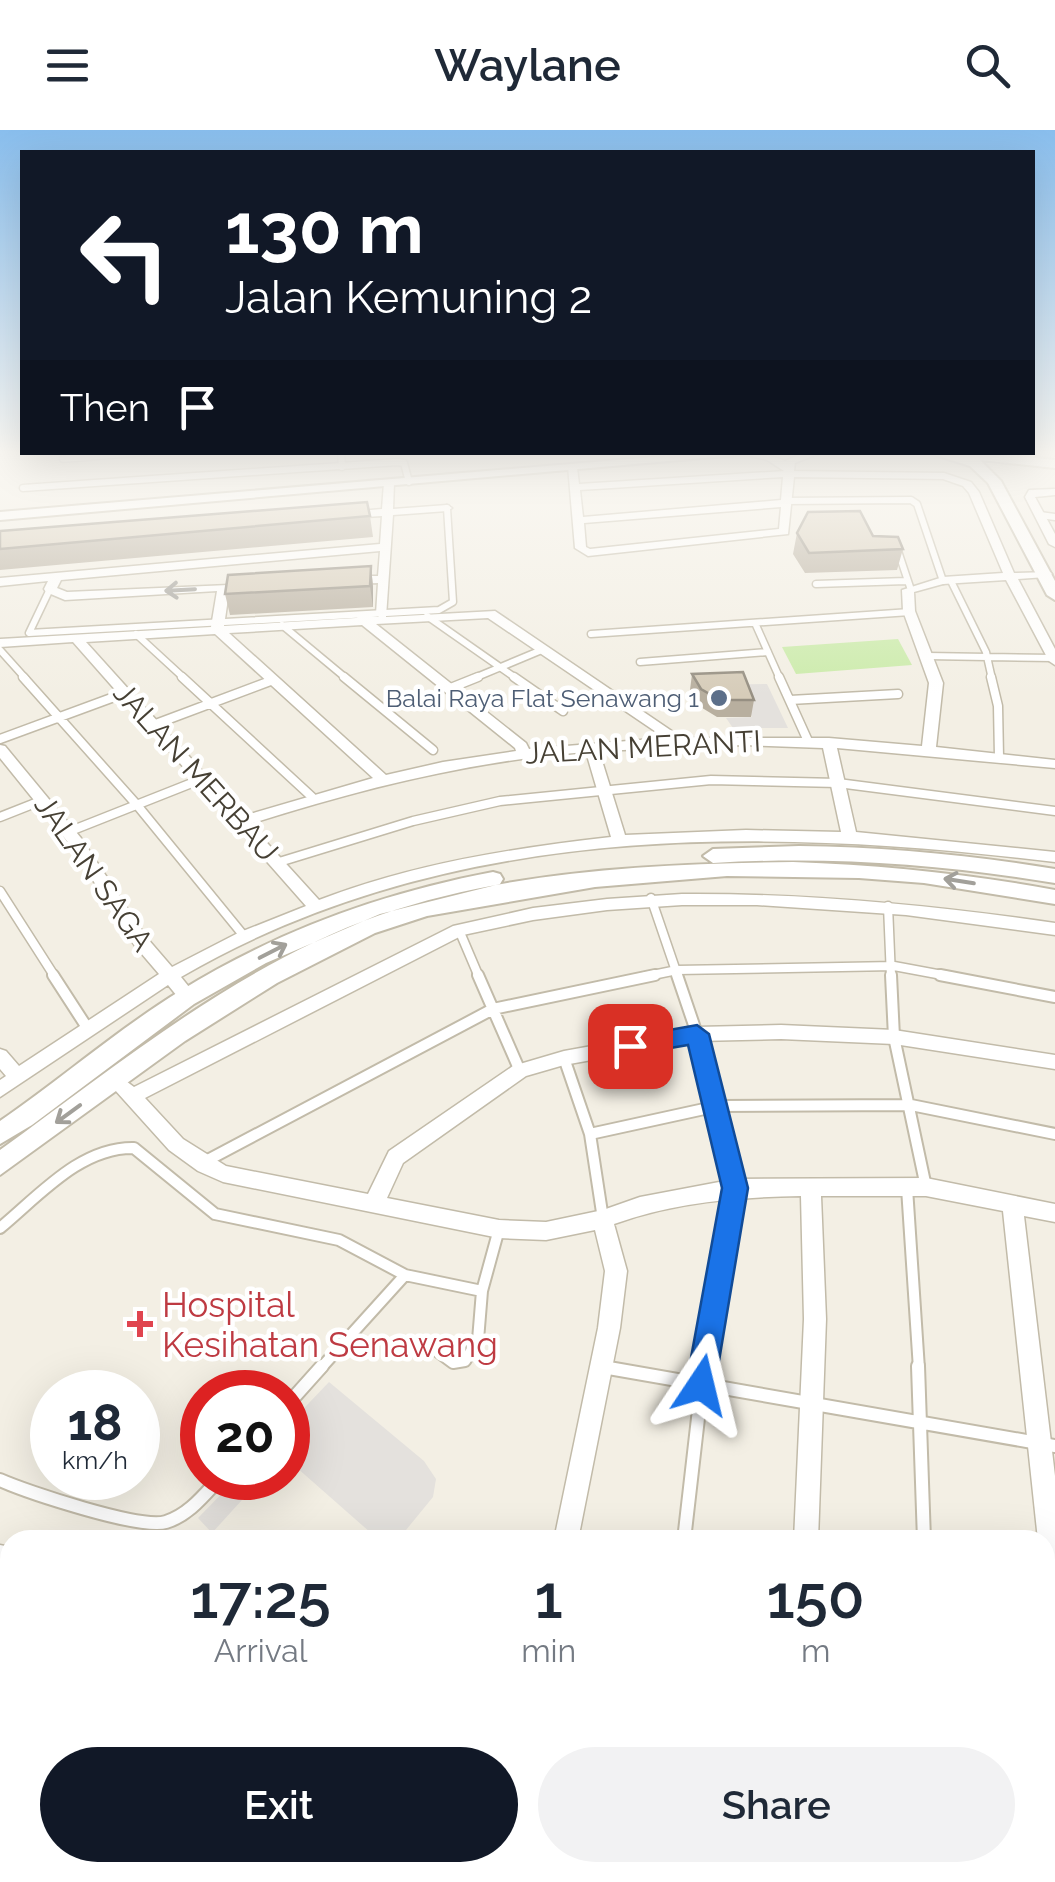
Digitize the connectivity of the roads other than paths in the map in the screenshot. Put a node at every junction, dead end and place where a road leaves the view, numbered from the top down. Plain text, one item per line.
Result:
1 (386, 533) edge
2 (451, 533) edge
3 (580, 533) edge
4 (777, 533) edge
5 (928, 533) edge
6 (991, 533) edge
7 (1023, 533) edge
8 (1028, 541) junction
9 (1055, 546) edge
10 (384, 547) junction
11 (898, 548) edge
12 (1046, 574) junction
13 (1010, 576) junction
14 (382, 578) junction
15 (342, 581) edge
16 (947, 581) junction
17 (0, 582) edge
18 (54, 583) junction
19 (816, 584) dead end
20 (908, 584) junction
21 (262, 586) edge
22 (222, 588) junction
23 (1055, 595) edge
24 (910, 612) junction
25 (382, 614) junction
26 (427, 616) junction
27 (362, 619) junction
28 (755, 623) junction
29 (216, 625) junction
30 (282, 625) junction
31 (136, 634) junction
32 (591, 634) dead end
33 (76, 638) junction
34 (0, 646) edge
35 (544, 650) junction
36 (768, 652) junction
37 (927, 656) junction
38 (987, 658) junction
39 (1054, 659) edge
40 (640, 662) dead end
41 (499, 666) junction
42 (273, 680) junction
43 (448, 689) junction
44 (124, 693) junction
45 (898, 694) dead end
46 (790, 700) junction
47 (211, 704) junction
48 (562, 710) dead end
49 (59, 716) junction
50 (154, 725) junction
51 (0, 739) edge
52 (676, 740) junction
53 (808, 741) junction
54 (829, 742) junction
55 (591, 746) junction
56 (929, 748) junction
57 (0, 749) edge
58 (434, 750) dead end
59 (523, 751) junction
60 (999, 758) junction
61 (1055, 764) edge
62 (382, 778) junction
63 (202, 779) junction
64 (838, 783) junction
65 (604, 788) junction
66 (312, 797) junction
67 (43, 800) junction
68 (138, 804) junction
69 (1055, 811) edge
70 (0, 817) edge
71 (240, 822) junction
72 (68, 832) junction
73 (850, 836) junction
74 (619, 840) junction
75 (1055, 857) edge
76 (276, 862) junction
77 (1055, 876) edge
78 (0, 891) edge
79 (651, 898) junction
80 (1055, 898) edge
81 (888, 906) junction
82 (316, 907) junction
83 (459, 930) junction
84 (1055, 930) edge
85 (244, 936) junction
86 (894, 966) junction
87 (677, 970) junction
88 (169, 978) junction
89 (188, 997) junction
90 (1055, 997) edge
91 (493, 1009) junction
92 (88, 1029) junction
93 (697, 1034) junction
94 (894, 1037) junction
95 (0, 1056) edge
96 (564, 1058) junction
97 (1055, 1062) edge
98 (520, 1072) junction
99 (18, 1077) junction
100 (124, 1088) junction
101 (0, 1090) edge
102 (912, 1105) junction
103 (718, 1106) junction
104 (0, 1134) edge
105 (590, 1134) junction
106 (1055, 1134) edge
107 (0, 1164) edge
108 (199, 1165) junction
109 (916, 1186) junction
110 (735, 1188) junction
111 (810, 1188) junction
112 (375, 1201) junction
113 (1012, 1206) junction
114 (1055, 1213) edge
115 (603, 1218) junction
116 (0, 1228) edge
117 (499, 1228) junction
118 (405, 1275) junction
119 (482, 1292) junction
120 (426, 1343) dead end
121 (600, 1366) junction
122 (310, 1380) edge
123 (701, 1385) junction
124 (813, 1402) junction
125 (922, 1422) junction
126 (1046, 1445) edge
127 (0, 1480) edge
128 (199, 1500) edge
129 (568, 1530) edge
130 (685, 1530) edge
131 (807, 1530) edge
132 (924, 1530) edge
133 (1052, 1530) edge

1 - 10 street
2 - 25 lane
3 - 4 street
5 - 16 lane
6 - 13 street
7 - 8 street
8 - 9 street
8 - 12 street
10 - 14 street
10 - 18 street
11 - 20 lane
12 - 13 street
12 - 23 street
13 - 16 street
13 - 39 street
14 - 15 street
14 - 25 street
16 - 20 street
16 - 38 lane
17 - 18 street
22 -> 18 street
18 - 29 lane
19 - 20 lane
20 - 24 street
21 - 22 street
22 - 29 street
24 - 28 lane
24 - 37 street
25 - 29 lane
26 - 27 street
26 - 35 street
26 - 41 lane
27 - 30 street
27 - 43 street
28 - 32 lane
28 - 36 lane
29 - 30 street
29 - 31 street
29 - 42 street
30 - 58 lane
31 - 33 street
31 - 47 lane
33 - 34 street
33 - 44 street, JALAN MERBAU
34 - 49 lane
35 - 41 lane
35 - 52 street
36 - 40 lane
36 - 46 lane
37 - 38 lane
37 - 56 street
38 - 39 lane
38 - 60 lane
41 - 43 lane
41 - 48 lane
42 - 47 lane
42 - 62 street
43 - 59 street
44 - 49 lane
44 - 50 street, JALAN MERBAU
45 - 46 lane
46 - 53 lane
47 - 50 lane
47 - 66 lane
49 - 51 lane
49 - 68 lane
50 - 63 street, JALAN MERBAU
52 - 53 street, JALAN MERANTI
52 - 55 street, JALAN MERANTI
53 - 54 street, JALAN MERANTI
54 - 56 street, JALAN MERANTI
54 - 64 street
55 - 59 street, JALAN MERANTI
55 - 65 street
56 - 60 street, JALAN MERANTI
57 - 67 street, JALAN SAGA
59 - 62 street, JALAN MERANTI
60 - 61 street, JALAN MERANTI
62 - 66 street, JALAN MERANTI
63 - 68 lane
63 - 71 street, JALAN MERBAU
64 - 65 lane
64 - 69 lane
64 - 73 street
65 - 74 street
65 - 76 lane
66 - 71 street, JALAN MERANTI
67 - 70 lane
67 - 72 street, JALAN SAGA
68 - 72 lane
68 - 85 lane
71 - 76 street, JALAN MERBAU
72 - 88 street, JALAN SAGA
73 - 74 street
73 - 75 street
74 - 82 street
76 - 82 street, JALAN MERBAU
89 -> 77 street
78 - 92 lane
79 - 81 street
79 - 83 street
79 - 87 lane
80 -> 100 street
81 - 84 street
81 - 86 lane
82 - 85 street
83 - 91 lane
83 - 100 street
85 - 88 street
86 - 87 lane
86 - 90 lane
86 - 94 lane
87 - 91 lane
87 - 93 lane
88 - 89 street, JALAN SAGA
88 - 92 street
89 - 104 street
91 - 98 lane
91 - 108 lane
92 - 99 street
93 - 94 street
93 - 96 street
93 - 103 lane
94 - 97 street
94 - 102 lane
95 - 99 street
96 - 98 street
96 - 105 lane
98 - 112 street
99 - 101 street
100 -> 107 street
100 - 108 street
102 - 103 lane
102 - 106 lane
102 - 109 lane
103 - 105 lane
103 - 110 lane
105 - 115 lane
108 - 112 street
109 - 111 street
109 - 113 street
109 - 125 lane
110 - 111 street
110 - 115 street
110 - 123 lane
111 - 124 street
112 - 117 street
113 - 114 street
113 - 126 street
115 - 117 street
115 - 121 street
116 - 118 lane
117 - 119 lane
118 - 119 lane
118 - 122 lane
119 - 120 lane
121 - 123 lane
121 - 129 street
123 - 124 lane
123 - 130 lane
124 - 125 lane
124 - 131 street
125 - 126 lane
125 - 132 lane
126 - 133 street
127 - 128 lane

